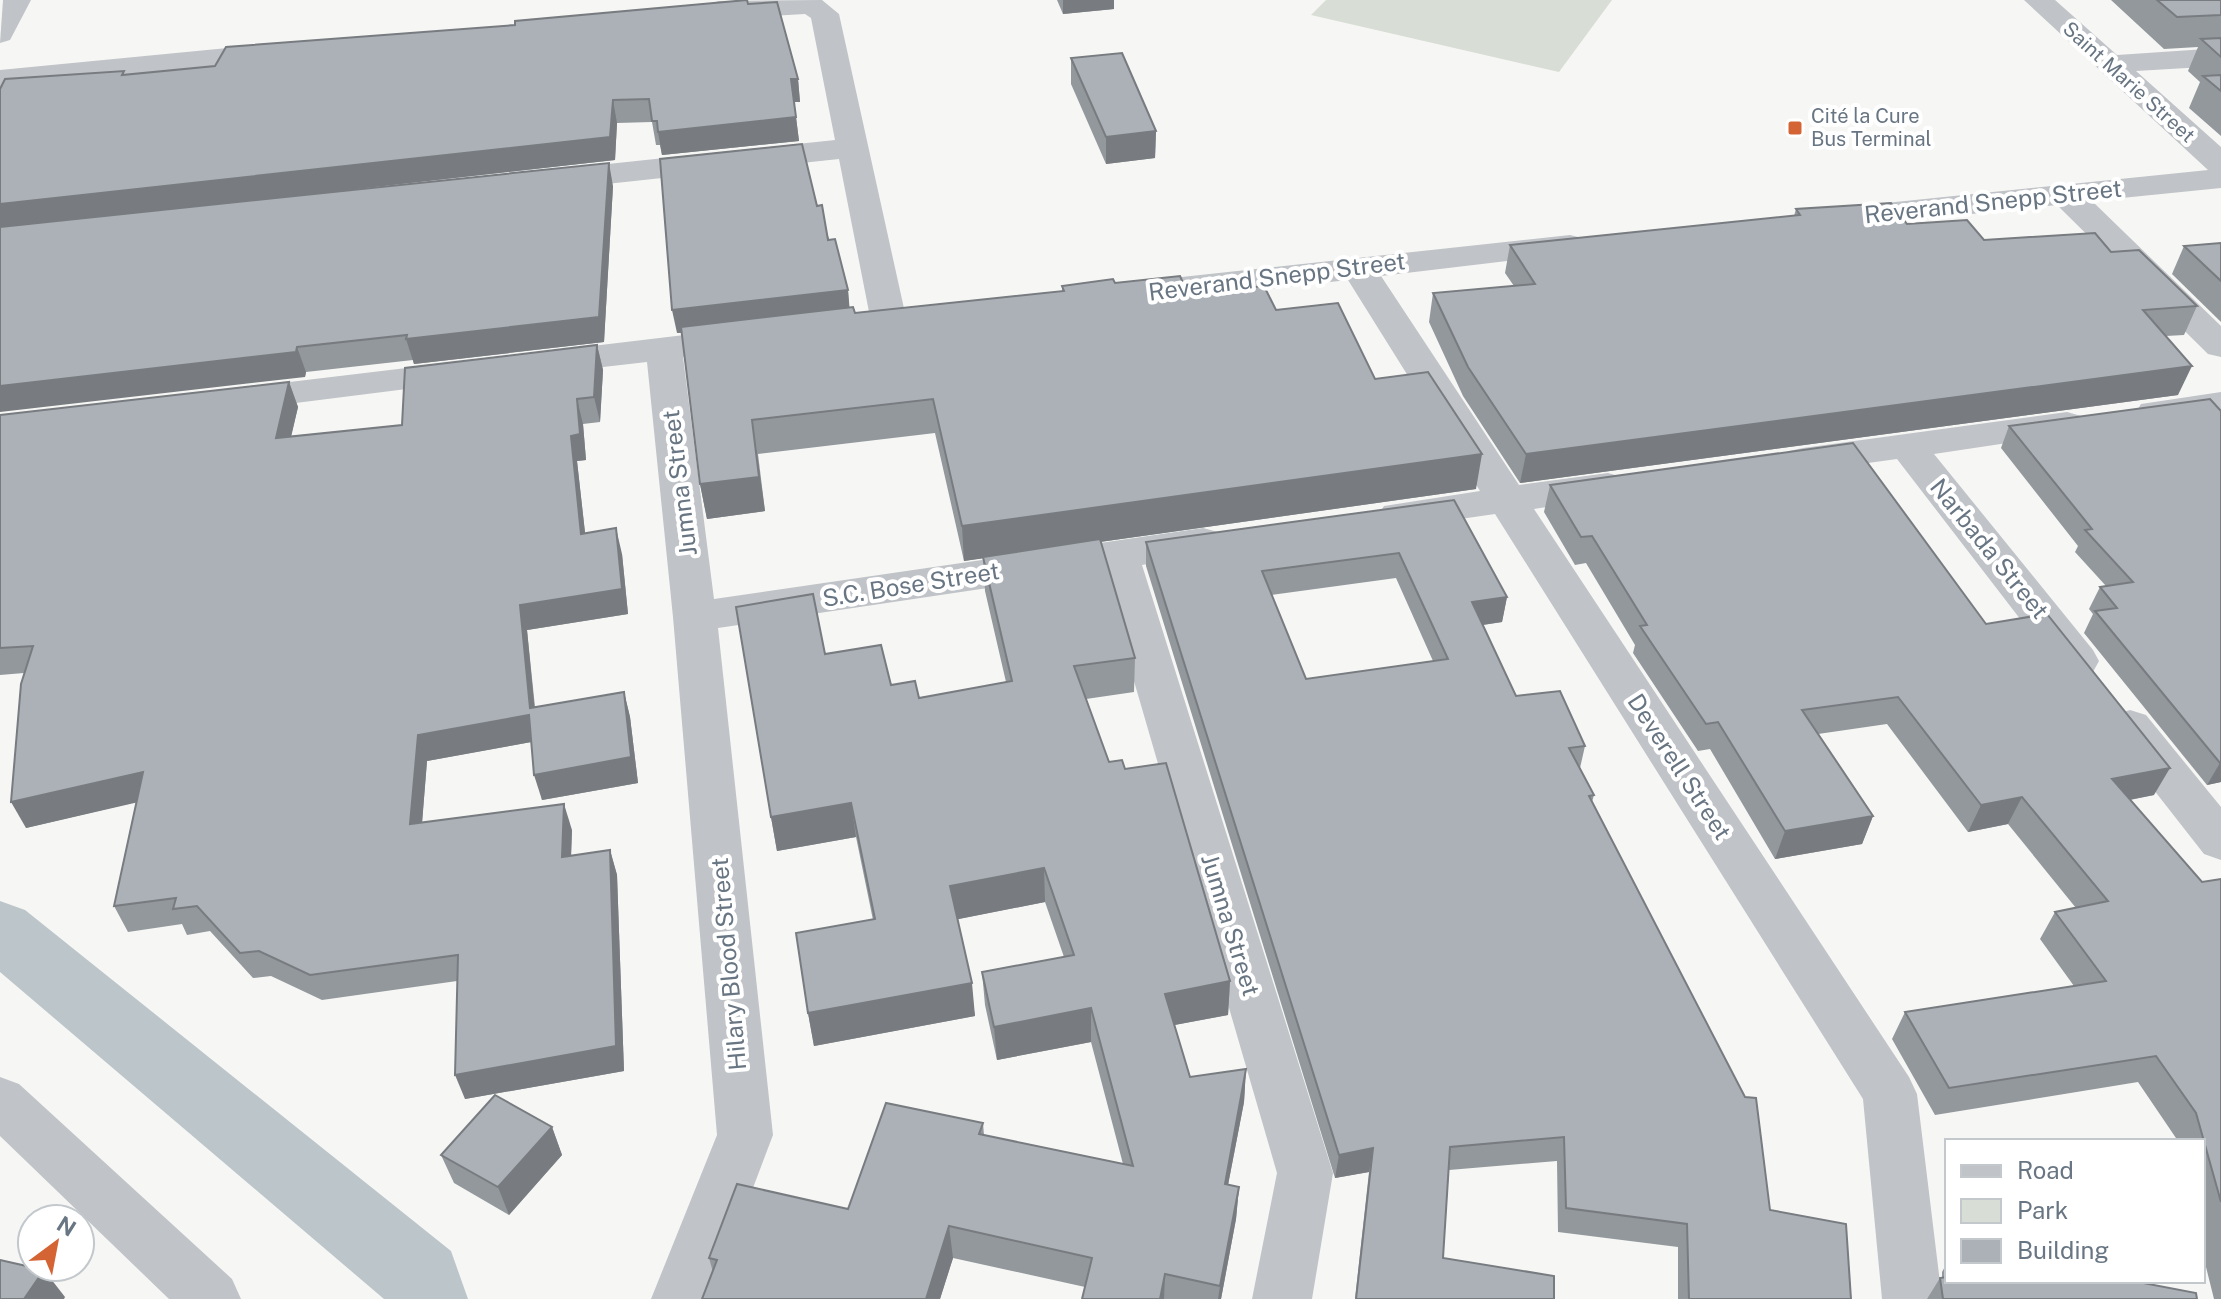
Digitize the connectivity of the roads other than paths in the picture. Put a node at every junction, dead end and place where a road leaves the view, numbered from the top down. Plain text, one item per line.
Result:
1 (17, 0) edge
2 (2038, 0) edge
3 (0, 2) edge
4 (692, 13) edge
5 (0, 34) edge
6 (314, 49) edge
7 (2221, 57) edge
8 (2109, 64) junction
9 (0, 79) edge
10 (853, 148) junction
11 (2221, 164) edge
12 (2221, 178) edge
13 (521, 183) edge
14 (2066, 195) junction
15 (1798, 222) edge
16 (1609, 241) edge
17 (1357, 267) junction
18 (1092, 298) edge
19 (889, 322) edge
20 (769, 336) edge
21 (2221, 346) edge
22 (664, 349) junction
23 (206, 403) edge
24 (2221, 403) edge
25 (1907, 446) junction
26 (1768, 465) edge
27 (1645, 481) edge
28 (1507, 500) junction
29 (1367, 519) edge
30 (1243, 537) edge
31 (1118, 554) junction
32 (695, 617) junction
33 (2221, 841) edge
34 (0, 1101) edge
35 (211, 1299) edge
36 (681, 1299) edge
37 (1282, 1299) edge
38 (1912, 1299) edge

1 - 3 street
1 - 5 street
2 - 8 street, Saint Marie Street
4 - 10 street
6 - 9 street
7 - 8 street
8 - 11 street, Saint Marie Street
10 - 13 street
10 - 19 street
12 - 14 street, Reverand Snepp Street
14 - 15 street, Reverand Snepp Street
14 - 21 street
16 - 17 street, Reverand Snepp Street
17 - 18 street, Reverand Snepp Street
17 - 28 street, Deverell Street
20 - 22 street
22 - 23 street
22 - 32 street, Jumna Street
24 - 25 street
25 - 26 street
25 - 33 street, Narbada Street
27 - 28 street
28 - 29 street
28 - 38 street, Deverell Street
30 - 31 street, S.C. Bose Street
31 - 32 street, S.C. Bose Street
31 - 37 street, Jumna Street
32 - 36 street, Hilary Blood Street
34 - 35 street

